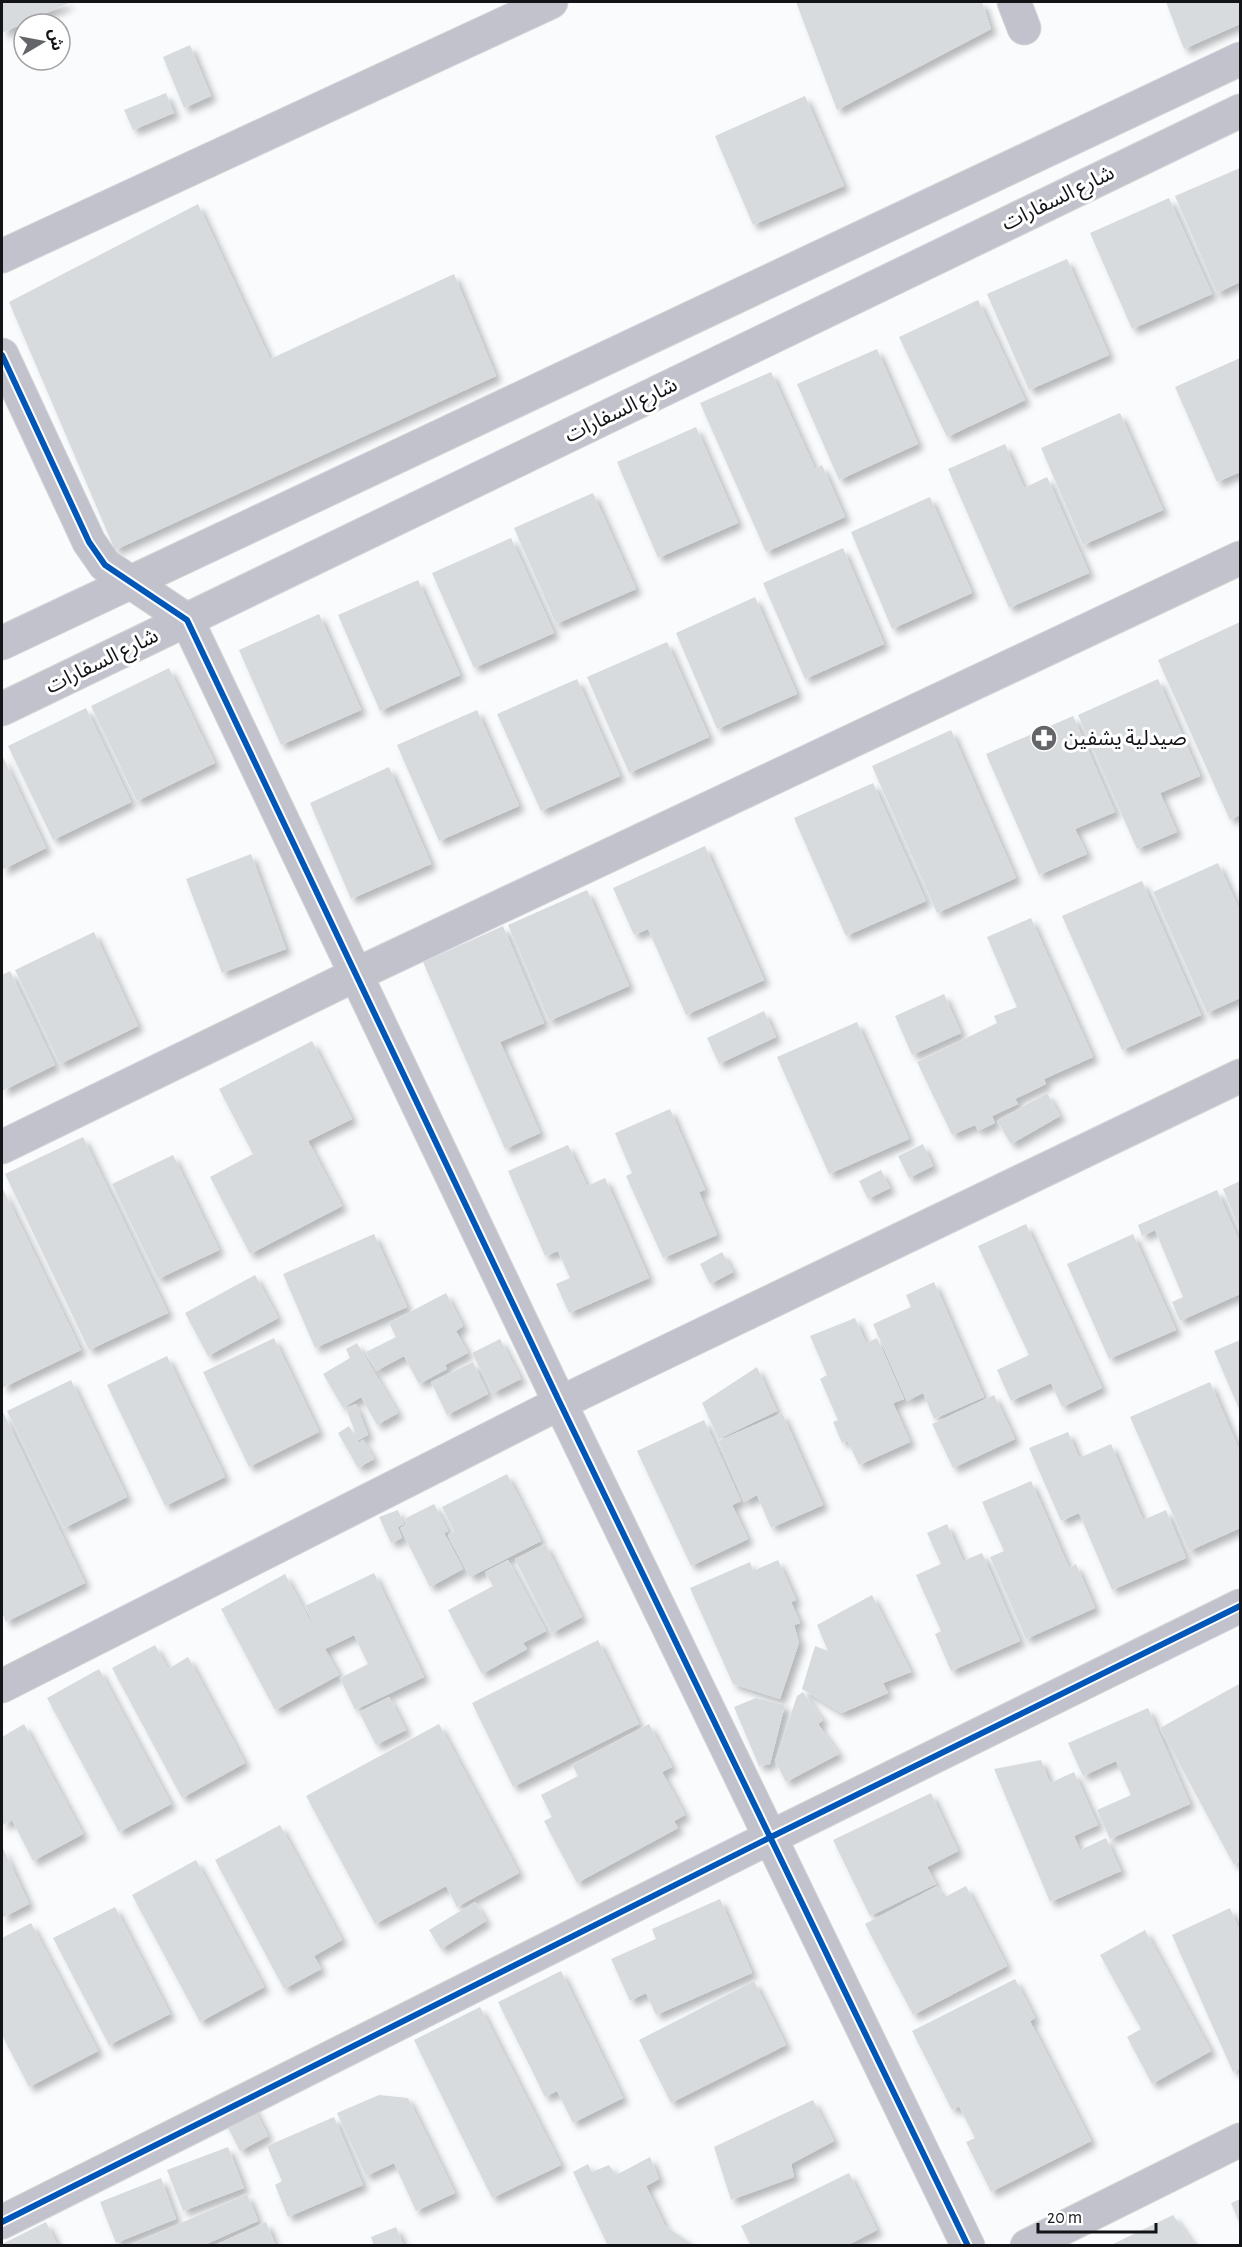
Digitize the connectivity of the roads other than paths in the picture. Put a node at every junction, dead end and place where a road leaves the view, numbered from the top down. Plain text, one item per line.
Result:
1 (551, 2) edge
2 (1240, 59) edge
3 (1240, 111) edge
4 (2, 256) edge
5 (2, 355) edge
6 (1240, 558) edge
7 (132, 581) junction
8 (188, 620) junction
9 (2, 643) edge
10 (2, 709) edge
11 (355, 975) junction
12 (1240, 1076) edge
13 (2, 1147) edge
14 (560, 1403) junction
15 (1240, 1606) edge
16 (2, 1686) edge
17 (771, 1837) junction
18 (1240, 2140) edge
19 (2, 2222) edge
20 (968, 2246) edge
21 (1027, 2246) edge

1 - 4 street
2 - 7 street
3 - 8 street, شارع السفارات
5 - 7 street
6 - 11 street
7 - 8 street
7 - 9 street
8 - 10 street, شارع السفارات
8 - 11 street
11 - 13 street
11 - 14 street
12 - 14 street
14 - 16 street
14 - 17 street
15 - 17 street
17 - 19 street
17 - 20 street
18 - 21 street

